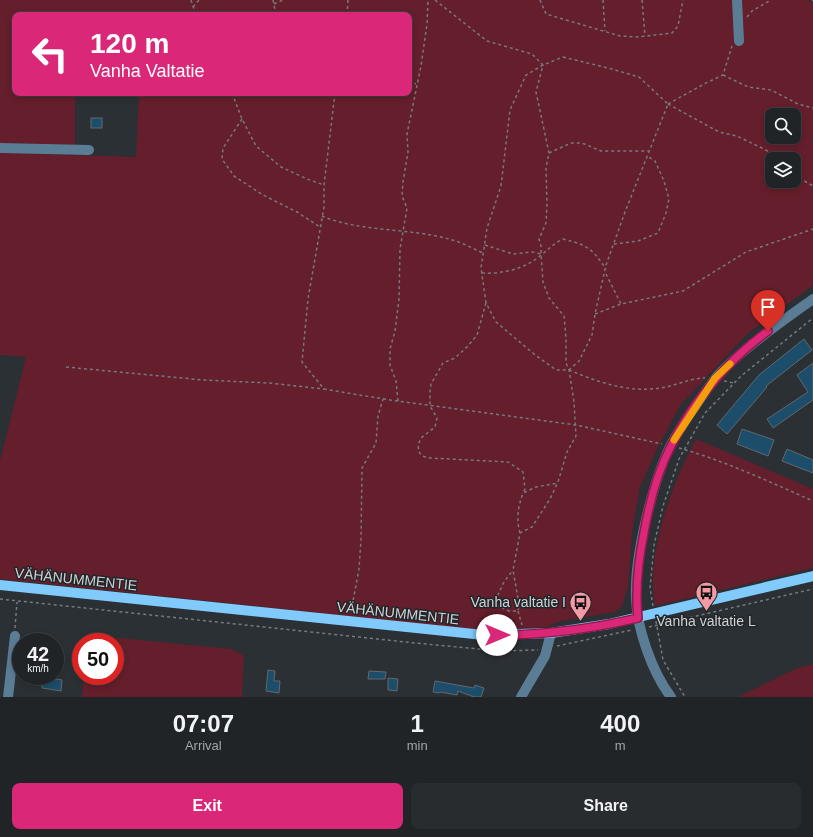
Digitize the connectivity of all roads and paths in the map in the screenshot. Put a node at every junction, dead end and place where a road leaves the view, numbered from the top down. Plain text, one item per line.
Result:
1 (191, 0) edge
2 (199, 0) edge
3 (273, 0) edge
4 (283, 0) edge
5 (348, 0) edge
6 (428, 0) edge
7 (435, 0) edge
8 (540, 0) edge
9 (603, 0) edge
10 (642, 0) edge
11 (683, 0) edge
12 (737, 0) edge
13 (771, 0) edge
14 (274, 4) junction
15 (193, 7) junction
16 (195, 12) edge
17 (275, 12) edge
18 (347, 12) edge
19 (738, 28) junction
20 (605, 31) junction
21 (645, 36) junction
22 (739, 41) dead end
23 (543, 65) junction
24 (723, 75) junction
25 (412, 82) edge
26 (416, 84) junction
27 (234, 96) edge
28 (335, 96) edge
29 (668, 104) junction
30 (813, 108) edge
31 (242, 119) junction
32 (0, 148) edge
33 (89, 150) dead end
34 (649, 151) junction
35 (769, 152) edge
36 (549, 153) junction
37 (647, 156) junction
38 (801, 179) edge
39 (324, 185) junction
40 (813, 186) edge
41 (322, 216) junction
42 (320, 227) junction
43 (813, 229) edge
44 (404, 231) junction
45 (484, 244) junction
46 (614, 244) junction
47 (483, 254) junction
48 (541, 254) junction
49 (606, 269) junction
50 (605, 272) junction
51 (482, 273) junction
52 (813, 299) edge
53 (486, 304) junction
54 (621, 304) junction
55 (595, 314) junction
56 (813, 318) edge
57 (66, 367) dead end
58 (569, 370) junction
59 (715, 378) junction
60 (734, 383) junction
61 (324, 388) junction
62 (383, 399) junction
63 (398, 401) junction
64 (430, 406) junction
65 (576, 425) junction
66 (671, 446) junction
67 (684, 450) junction
68 (558, 482) junction
69 (523, 493) junction
70 (813, 501) edge
71 (520, 533) junction
72 (650, 545) dead end
73 (654, 545) junction
74 (513, 570) junction
75 (813, 576) edge
76 (0, 585) edge
77 (17, 601) dead end
78 (518, 611) junction
79 (654, 614) junction
80 (638, 618) junction
81 (349, 622) junction
82 (15, 633) edge
83 (551, 633) junction
84 (524, 635) junction
85 (12, 662) edge
86 (8, 697) edge
87 (521, 697) edge
88 (671, 697) edge
89 (685, 697) edge

1 - 15 path
2 - 15 path
3 - 14 path
4 - 14 path
5 - 18 path
6 - 26 path
7 - 23 path
8 - 20 path
9 - 20 path
10 - 21 path
11 - 21 path
12 - 19 street
13 - 19 path
14 - 17 path
15 - 16 path
19 - 22 street
19 - 24 path
20 - 21 path
23 - 29 path
23 - 36 path
23 - 45 path
24 - 29 path
24 - 30 path
25 - 26 path
26 - 44 path
27 - 31 path
28 - 39 path
29 - 34 path
29 - 35 path
31 - 39 path
31 - 42 path
32 - 33 street
34 - 36 path
34 - 37 path
36 - 48 path
37 - 46 path
37 - 46 path
38 - 40 path
39 - 41 path
41 - 42 path
41 - 44 path
42 - 61 path
43 - 54 path
44 - 47 path
44 - 63 path
45 - 47 path
45 - 48 path
46 - 49 path
47 - 51 path
48 - 49 path
48 - 51 path
48 - 58 path
49 - 50 path
50 - 54 path
50 - 55 path
51 - 53 path
52 - 59 street
53 - 58 path
53 - 64 path
54 - 55 path
55 - 58 path
56 - 60 path
57 - 61 path
58 - 59 path
58 - 65 path
59 - 60 path
59 - 66 street
60 - 67 path
61 - 62 path
62 - 63 path
62 - 81 path
63 - 64 path
64 - 65 path
64 - 69 path
65 - 66 path
65 - 68 path
66 - 67 path
66 - 80 street
67 - 70 path
67 - 73 path
68 - 69 path
68 - 71 path
69 - 71 path
71 - 74 path
72 - 73 path
73 - 79 path
74 - 78 path
74 - 78 path
75 - 79 main road, VÄHÄNUMMENTIE
76 - 81 main road, VÄHÄNUMMENTIE
77 - 82 path
78 - 84 path
79 - 80 main road, VÄHÄNUMMENTIE
79 - 89 path
80 - 83 main road, VÄHÄNUMMENTIE
80 - 88 street
81 - 84 main road, VÄHÄNUMMENTIE
83 - 84 main road, VÄHÄNUMMENTIE
83 - 87 street
85 - 86 street

